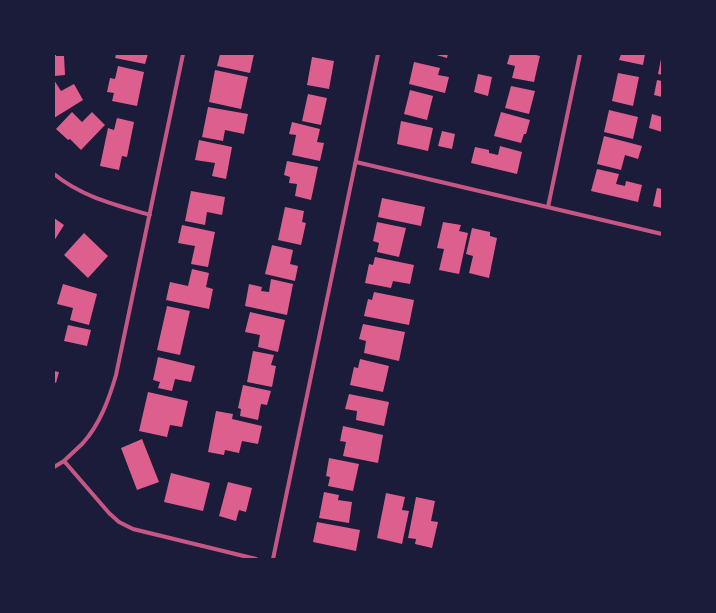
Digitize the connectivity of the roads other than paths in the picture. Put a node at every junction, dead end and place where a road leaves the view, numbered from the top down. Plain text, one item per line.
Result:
1 (183, 54) edge
2 (378, 54) edge
3 (580, 54) edge
4 (356, 162) junction
5 (54, 174) edge
6 (548, 207) junction
7 (150, 215) junction
8 (662, 234) edge
9 (64, 461) junction
10 (54, 467) edge
11 (256, 559) edge
12 (273, 559) edge

1 - 7 street
2 - 4 street
3 - 6 street
4 - 6 street
4 - 12 street
5 - 7 street
6 - 8 street
7 - 9 street
9 - 10 street
9 - 11 street

